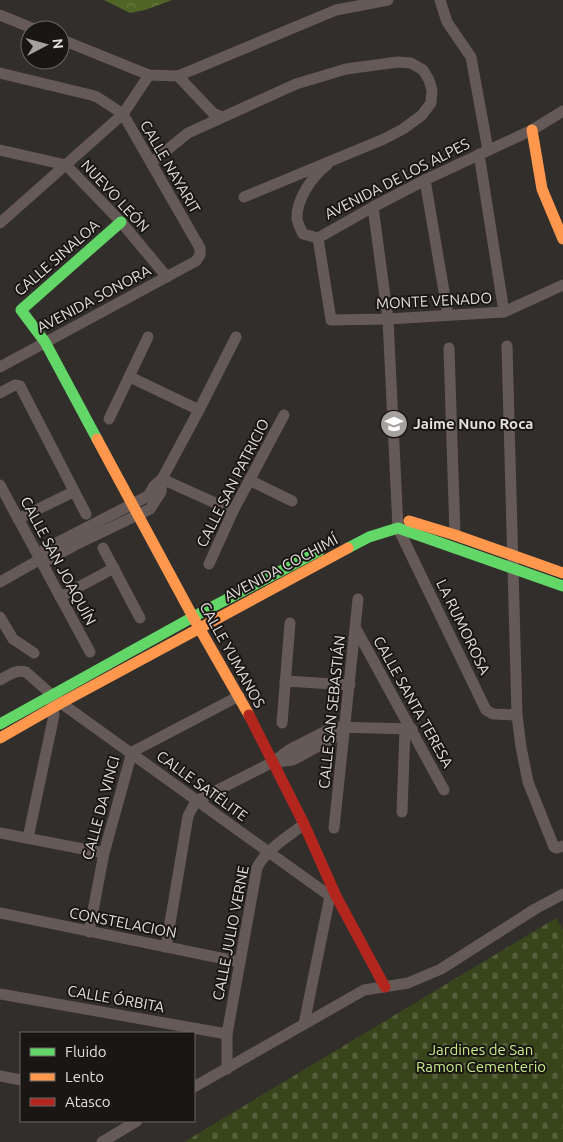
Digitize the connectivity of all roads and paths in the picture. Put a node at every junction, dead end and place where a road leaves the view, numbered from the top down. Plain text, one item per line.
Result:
1 (388, 0) edge
2 (440, 0) edge
3 (0, 15) edge
4 (20, 23) edge
5 (70, 44) edge
6 (0, 73) edge
7 (149, 75) junction
8 (178, 76) junction
9 (122, 114) junction
10 (562, 114) edge
11 (222, 117) junction
12 (532, 130) junction
13 (2, 152) edge
14 (484, 152) junction
15 (336, 158) junction
16 (151, 163) junction
17 (66, 165) junction
18 (425, 180) junction
19 (244, 197) dead end
20 (372, 207) junction
21 (0, 222) edge
22 (121, 222) junction
23 (318, 238) junction
24 (563, 239) edge
25 (200, 255) joint
26 (167, 276) junction
27 (563, 285) edge
28 (504, 312) junction
29 (448, 314) junction
30 (388, 319) junction
31 (331, 320) joint
32 (236, 337) dead end
33 (148, 338) dead end
34 (45, 342) junction
35 (507, 346) dead end
36 (449, 348) dead end
37 (0, 367) edge
38 (130, 377) junction
39 (0, 393) edge
40 (199, 410) junction
41 (284, 416) dead end
42 (109, 419) dead end
43 (162, 479) junction
44 (250, 480) junction
45 (0, 485) edge
46 (73, 492) junction
47 (292, 502) dead end
48 (136, 510) junction
49 (233, 510) junction
50 (86, 514) dead end
51 (18, 519) junction
52 (397, 523) junction
53 (455, 534) junction
54 (103, 548) dead end
55 (513, 556) junction
56 (39, 560) junction
57 (209, 564) dead end
58 (114, 568) junction
59 (514, 569) junction
60 (563, 573) edge
61 (0, 582) edge
62 (563, 586) edge
63 (60, 597) junction
64 (358, 599) dead end
65 (0, 617) edge
66 (193, 617) junction
67 (140, 618) dead end
68 (290, 623) dead end
69 (199, 628) junction
70 (356, 629) junction
71 (90, 652) dead end
72 (34, 653) dead end
73 (0, 680) edge
74 (285, 681) junction
75 (350, 685) junction
76 (239, 696) junction
77 (56, 701) junction
78 (518, 715) junction
79 (282, 723) dead end
80 (0, 724) edge
81 (346, 728) junction
82 (409, 729) junction
83 (0, 738) edge
84 (132, 752) junction
85 (273, 762) junction
86 (444, 790) dead end
87 (196, 801) junction
88 (402, 812) dead end
89 (304, 824) junction
90 (334, 828) dead end
91 (0, 833) edge
92 (28, 838) junction
93 (560, 847) edge
94 (269, 852) junction
95 (104, 853) junction
96 (563, 894) edge
97 (333, 896) junction
98 (0, 913) edge
99 (89, 932) junction
100 (166, 947) junction
101 (240, 962) junction
102 (385, 987) junction
103 (0, 994) edge
104 (304, 1024) junction
105 (227, 1034) junction
106 (227, 1068) junction
107 (0, 1076) edge
108 (20, 1080) edge
109 (195, 1087) edge
110 (135, 1122) edge
111 (102, 1142) edge

1 - 8 street
2 - 14 street
3 - 4 street
5 - 7 street
6 - 9 street
7 - 8 street
7 - 9 street, CALLE NAYARIT
8 - 11 street
9 - 16 street, CALLE NAYARIT
9 - 17 street
10 - 12 street, AVENIDA DE LOS ALPES
11 - 15 street
11 - 16 street
12 - 14 street, AVENIDA DE LOS ALPES
12 - 24 street
13 - 17 street, NUEVO LEÓN
14 - 18 street, AVENIDA DE LOS ALPES
14 - 28 street
15 - 19 street
15 - 23 street
16 - 25 street, CALLE NAYARIT
17 - 21 street
17 - 22 street, NUEVO LEÓN
18 - 20 street, AVENIDA DE LOS ALPES
18 - 29 street
20 - 23 street, AVENIDA DE LOS ALPES
20 - 30 street
22 - 26 street, NUEVO LEÓN
22 - 34 street, CALLE SINALOA
23 - 31 street, AVENIDA DE LOS ALPES
25 - 26 street, AVENIDA SONORA
26 - 34 street, AVENIDA SONORA
27 - 28 street, MONTE VENADO
28 - 29 street, MONTE VENADO
29 - 30 street, MONTE VENADO
30 - 31 street, MONTE VENADO
30 - 52 street
32 - 40 street
33 - 38 street
34 - 37 street, AVENIDA SONORA
34 - 48 street, CALLE YUMANOS
35 - 55 street
36 - 53 street
38 - 40 street
38 - 42 street
39 - 46 street
40 - 43 street
41 - 44 street, CALLE SAN PATRICIO
43 - 48 street
43 - 49 street
44 - 47 street
44 - 49 street, CALLE SAN PATRICIO
45 - 51 street, CALLE SAN JOAQUÍN
46 - 50 street
46 - 51 street
48 - 56 street
48 - 66 street, CALLE YUMANOS
49 - 57 street, CALLE SAN PATRICIO
51 - 56 street, CALLE SAN JOAQUÍN
52 - 53 street
52 - 59 street
52 - 66 street, AVENIDA COCHIMÍ
52 - 69 street, AVENIDA COCHIMÍ
52 - 78 street, LA RUMOROSA
53 - 55 street
54 - 58 street
55 - 59 street
55 - 60 street
56 - 61 street
56 - 63 street, CALLE SAN JOAQUÍN
58 - 63 street
58 - 67 street
59 - 62 street
59 - 78 street
63 - 71 street, CALLE SAN JOAQUÍN
64 - 70 street, CALLE SAN SEBASTIÁN
65 - 72 street
66 - 69 street, CALLE YUMANOS
66 - 77 street, AVENIDA COCHIMÍ
68 - 74 street
69 - 76 street, CALLE YUMANOS
69 - 77 street, AVENIDA COCHIMÍ
70 - 75 street, CALLE SAN SEBASTIÁN
70 - 82 street, CALLE SANTA TERESA
73 - 77 street, CALLE SATÉLITE
74 - 75 street
74 - 79 street
75 - 81 street, CALLE SAN SEBASTIÁN
76 - 84 street, CALLE DA VINCI
76 - 85 street, CALLE YUMANOS
77 - 80 street, AVENIDA COCHIMÍ
77 - 83 street, AVENIDA COCHIMÍ
77 - 84 street, CALLE SATÉLITE
77 - 92 street
78 - 93 street
81 - 82 street
81 - 85 street
81 - 90 street, CALLE SAN SEBASTIÁN
82 - 86 street, CALLE SANTA TERESA
82 - 88 street
84 - 87 street, CALLE SATÉLITE
84 - 95 street, CALLE DA VINCI
85 - 87 street
85 - 89 street, CALLE YUMANOS
87 - 94 street, CALLE SATÉLITE
87 - 100 street
89 - 94 street, CALLE JULIO VERNE
89 - 97 street, CALLE YUMANOS
91 - 92 street
92 - 95 street
94 - 97 street, CALLE SATÉLITE
94 - 101 street, CALLE JULIO VERNE
95 - 99 street, CALLE DA VINCI
96 - 102 street
97 - 102 street, CALLE YUMANOS
97 - 104 street
98 - 99 street, CONSTELACION
99 - 100 street, CONSTELACION
100 - 101 street, CONSTELACION
101 - 105 street, CALLE JULIO VERNE
102 - 104 street
103 - 105 street, CALLE ÓRBITA
104 - 106 street
105 - 106 street, CALLE JULIO VERNE
106 - 109 street
107 - 108 street
110 - 111 street

